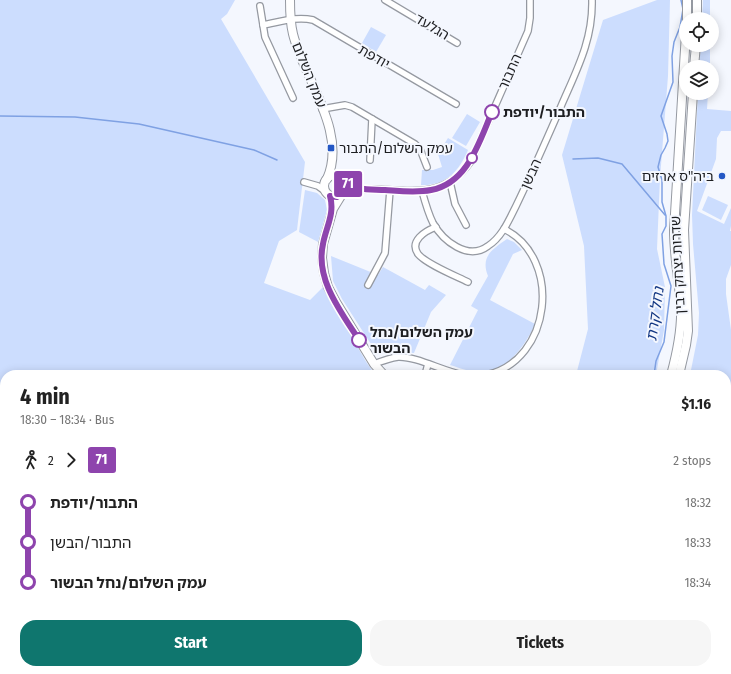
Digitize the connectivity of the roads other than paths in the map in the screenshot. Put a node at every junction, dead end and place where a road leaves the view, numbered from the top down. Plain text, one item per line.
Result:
1 (290, 0) edge
2 (385, 0) edge
3 (530, 0) edge
4 (592, 0) edge
5 (687, 0) edge
6 (697, 0) edge
7 (260, 6) dead end
8 (687, 12) edge
9 (697, 12) edge
10 (290, 19) junction
11 (263, 25) junction
12 (457, 42) dead end
13 (685, 52) edge
14 (293, 98) dead end
15 (692, 100) edge
16 (456, 104) dead end
17 (322, 109) junction
18 (372, 119) junction
19 (332, 149) junction
20 (370, 160) dead end
21 (427, 167) dead end
22 (344, 179) junction
23 (326, 180) junction
24 (450, 182) junction
25 (358, 188) junction
26 (390, 190) junction
27 (422, 191) junction
28 (328, 194) junction
29 (342, 194) junction
30 (332, 215) junction
31 (466, 225) dead end
32 (436, 227) junction
33 (504, 229) junction
34 (468, 282) dead end
35 (368, 285) dead end
36 (686, 345) junction
37 (374, 364) junction
38 (428, 364) junction
39 (376, 370) edge
40 (379, 370) edge
41 (426, 370) edge
42 (445, 370) edge
43 (501, 370) edge
44 (672, 370) edge
45 (680, 370) edge
46 (684, 370) edge

1 - 10 main road, עמק השלום
2 - 12 street, הגלעד
3 - 24 street, התבור
4 - 33 street, הבשן
5 - 8 main road
6 - 9 main road
7 - 11 street
10 - 11 street, יודפת
10 - 16 street, יודפת
10 - 17 main road, עמק השלום
11 - 14 street
13 - 44 main road, שדרות יצחק רבין
15 - 36 main road, שדרות יצחק רבין
17 - 18 street
17 - 19 main road, עמק השלום
18 - 20 street
18 - 21 street
19 - 22 main road, עמק השלום
19 - 23 main road, עמק השלום
22 - 23 main road
22 - 25 street, התבור
22 - 29 main road
23 - 28 main road
23 - 28 street
24 - 27 street, התבור
24 - 31 street
25 - 26 street, התבור
25 - 29 street, התבור
26 - 27 street, התבור
26 - 35 street
27 - 32 street, הבשן
28 - 29 main road
28 - 30 main road
29 - 30 main road
30 - 37 main road
32 - 33 street, הבשן
32 - 34 street
33 - 43 street
36 - 45 main road, שדרות יצחק רבין
36 - 46 main road
37 - 38 street
37 - 39 main road
37 - 40 main road
38 - 41 street
38 - 42 street

